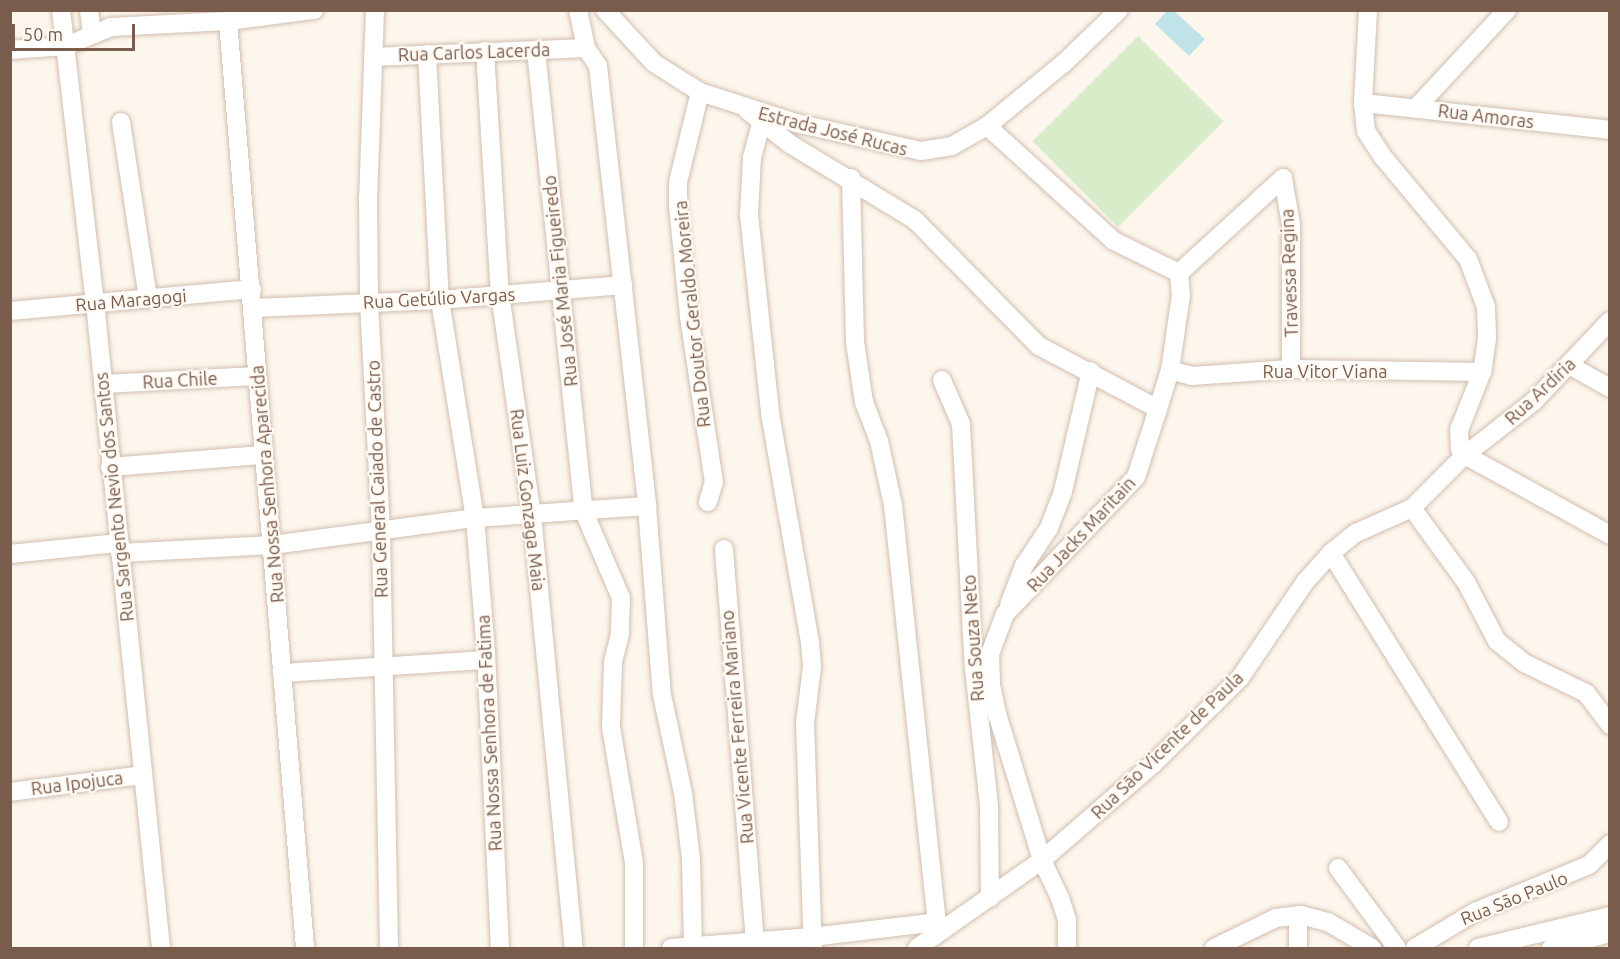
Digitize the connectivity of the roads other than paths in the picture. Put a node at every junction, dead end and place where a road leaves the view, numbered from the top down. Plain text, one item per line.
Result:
1 (61, 10) edge
2 (89, 10) edge
3 (314, 10) edge
4 (375, 10) edge
5 (578, 10) edge
6 (605, 10) edge
7 (1119, 10) edge
8 (1368, 10) edge
9 (1507, 10) edge
10 (228, 21) junction
11 (92, 33) junction
12 (66, 46) junction
13 (580, 48) junction
14 (10, 50) edge
15 (536, 50) junction
16 (484, 51) junction
17 (427, 54) junction
18 (373, 57) junction
19 (700, 92) junction
20 (1363, 103) junction
21 (1416, 108) junction
22 (747, 110) junction
23 (121, 122) dead end
24 (761, 124) junction
25 (987, 126) junction
26 (1610, 130) edge
27 (851, 178) junction
28 (1179, 273) junction
29 (623, 285) junction
30 (252, 289) junction
31 (561, 290) junction
32 (500, 294) junction
33 (148, 298) junction
34 (441, 300) junction
35 (369, 302) junction
36 (95, 303) junction
37 (254, 308) junction
38 (10, 311) edge
39 (1610, 321) edge
40 (1569, 365) junction
41 (1292, 369) junction
42 (1170, 370) junction
43 (1091, 371) junction
44 (1482, 372) junction
45 (257, 376) junction
46 (942, 380) dead end
47 (103, 384) junction
48 (1610, 388) edge
49 (1158, 409) junction
50 (262, 455) junction
51 (1465, 455) junction
52 (110, 467) junction
53 (708, 502) dead end
54 (647, 506) junction
55 (1412, 508) junction
56 (584, 512) junction
57 (532, 515) junction
58 (475, 518) junction
59 (381, 531) junction
60 (1610, 535) edge
61 (272, 545) junction
62 (119, 548) junction
63 (724, 549) dead end
64 (1331, 553) junction
65 (10, 554) edge
66 (1005, 614) junction
67 (486, 660) junction
68 (384, 668) junction
69 (284, 673) junction
70 (1610, 725) edge
71 (143, 775) junction
72 (10, 792) edge
73 (1498, 822) dead end
74 (1610, 844) edge
75 (1042, 860) junction
76 (1338, 868) dead end
77 (990, 898) junction
78 (1298, 915) junction
79 (1610, 916) edge
80 (940, 926) junction
81 (1610, 933) edge
82 (755, 941) junction
83 (813, 943) edge
84 (693, 946) junction
85 (161, 948) edge
86 (305, 948) edge
87 (389, 948) edge
88 (500, 948) edge
89 (574, 948) edge
90 (634, 948) edge
91 (670, 948) edge
92 (917, 948) edge
93 (1067, 948) edge
94 (1214, 948) edge
95 (1298, 948) edge
96 (1372, 948) edge
97 (1397, 948) edge
98 (1415, 948) edge
99 (1478, 948) edge
100 (1551, 948) edge

1 - 12 street, Rua Sargento Nevio dos Santos
2 - 11 street
3 - 10 street
4 - 18 street, Rua General Caiado de Castro
5 - 13 street
6 - 19 street, Estrada José Rucas
7 - 25 street, Estrada José Rucas
8 - 20 street
9 - 21 street
10 - 11 street
10 - 30 street, Rua Nossa Senhora Aparecida
11 - 12 street
12 - 14 street
12 - 36 street, Rua Sargento Nevio dos Santos
13 - 15 street, Rua Carlos Lacerda
13 - 29 street
15 - 16 street, Rua Carlos Lacerda
15 - 31 street, Rua José Maria Figueiredo
16 - 17 street, Rua Carlos Lacerda
16 - 32 street, Rua Luiz Gonzaga Maia
17 - 18 street, Rua Carlos Lacerda
17 - 34 street, Rua Nossa Senhora de Fatima
18 - 35 street, Rua General Caiado de Castro
19 - 22 street, Estrada José Rucas
19 - 53 street, Rua Doutor Geraldo Moreira
20 - 21 street, Rua Amoras
20 - 44 street
21 - 26 street, Rua Amoras
22 - 24 street
22 - 25 street, Estrada José Rucas
23 - 33 street
24 - 27 street
24 - 83 street
25 - 28 street
27 - 43 street
27 - 80 street
28 - 41 street, Travessa Regina
28 - 42 street, Rua Jacks Maritain
29 - 31 street, Rua Getúlio Vargas
29 - 54 street
30 - 33 street, Rua Maragogi
30 - 37 street, Rua Nossa Senhora Aparecida
31 - 32 street, Rua Getúlio Vargas
31 - 56 street, Rua José Maria Figueiredo
32 - 34 street, Rua Getúlio Vargas
32 - 57 street, Rua Luiz Gonzaga Maia
33 - 36 street, Rua Maragogi
34 - 35 street, Rua Getúlio Vargas
34 - 58 street, Rua Nossa Senhora de Fatima
35 - 37 street, Rua Getúlio Vargas
35 - 59 street, Rua General Caiado de Castro
36 - 38 street, Rua Maragogi
36 - 47 street, Rua Sargento Nevio dos Santos
37 - 45 street, Rua Nossa Senhora Aparecida
39 - 40 street, Rua Ardiria
40 - 48 street
40 - 51 street, Rua Ardiria
41 - 42 street, Rua Vitor Viana
41 - 44 street, Rua Vitor Viana
42 - 49 street, Rua Jacks Maritain
43 - 49 street
43 - 66 street
44 - 51 street
45 - 47 street, Rua Chile
45 - 50 street, Rua Nossa Senhora Aparecida
46 - 77 street, Rua Souza Neto
47 - 52 street, Rua Sargento Nevio dos Santos
49 - 66 street, Rua Jacks Maritain
50 - 52 street
50 - 61 street, Rua Nossa Senhora Aparecida
51 - 55 street, Rua São Vicente de Paula
51 - 60 street
52 - 62 street, Rua Sargento Nevio dos Santos
54 - 56 street
54 - 84 street
55 - 64 street, Rua São Vicente de Paula
55 - 70 street
56 - 57 street
56 - 90 street, Rua José Maria Figueiredo
57 - 58 street
57 - 89 street, Rua Luiz Gonzaga Maia
58 - 59 street
58 - 67 street, Rua Nossa Senhora de Fatima
59 - 61 street
59 - 68 street, Rua General Caiado de Castro
61 - 62 street
61 - 69 street, Rua Nossa Senhora Aparecida
62 - 65 street
62 - 71 street, Rua Sargento Nevio dos Santos
63 - 82 street, Rua Vicente Ferreira Mariano
64 - 73 street
64 - 75 street, Rua São Vicente de Paula
66 - 75 street, Rua Jacks Maritain
67 - 68 street
67 - 88 street, Rua Nossa Senhora de Fatima
68 - 69 street
68 - 87 street, Rua General Caiado de Castro
69 - 86 street, Rua Nossa Senhora Aparecida
71 - 72 street, Rua Ipojuca
71 - 85 street, Rua Sargento Nevio dos Santos
74 - 98 street, Rua São Paulo
75 - 77 street
75 - 93 street, Rua Jacks Maritain
76 - 97 street
77 - 80 street
78 - 94 street
78 - 95 street
78 - 96 street
79 - 99 street
80 - 83 street
80 - 92 street
81 - 100 street
82 - 83 street
82 - 84 street
84 - 91 street

